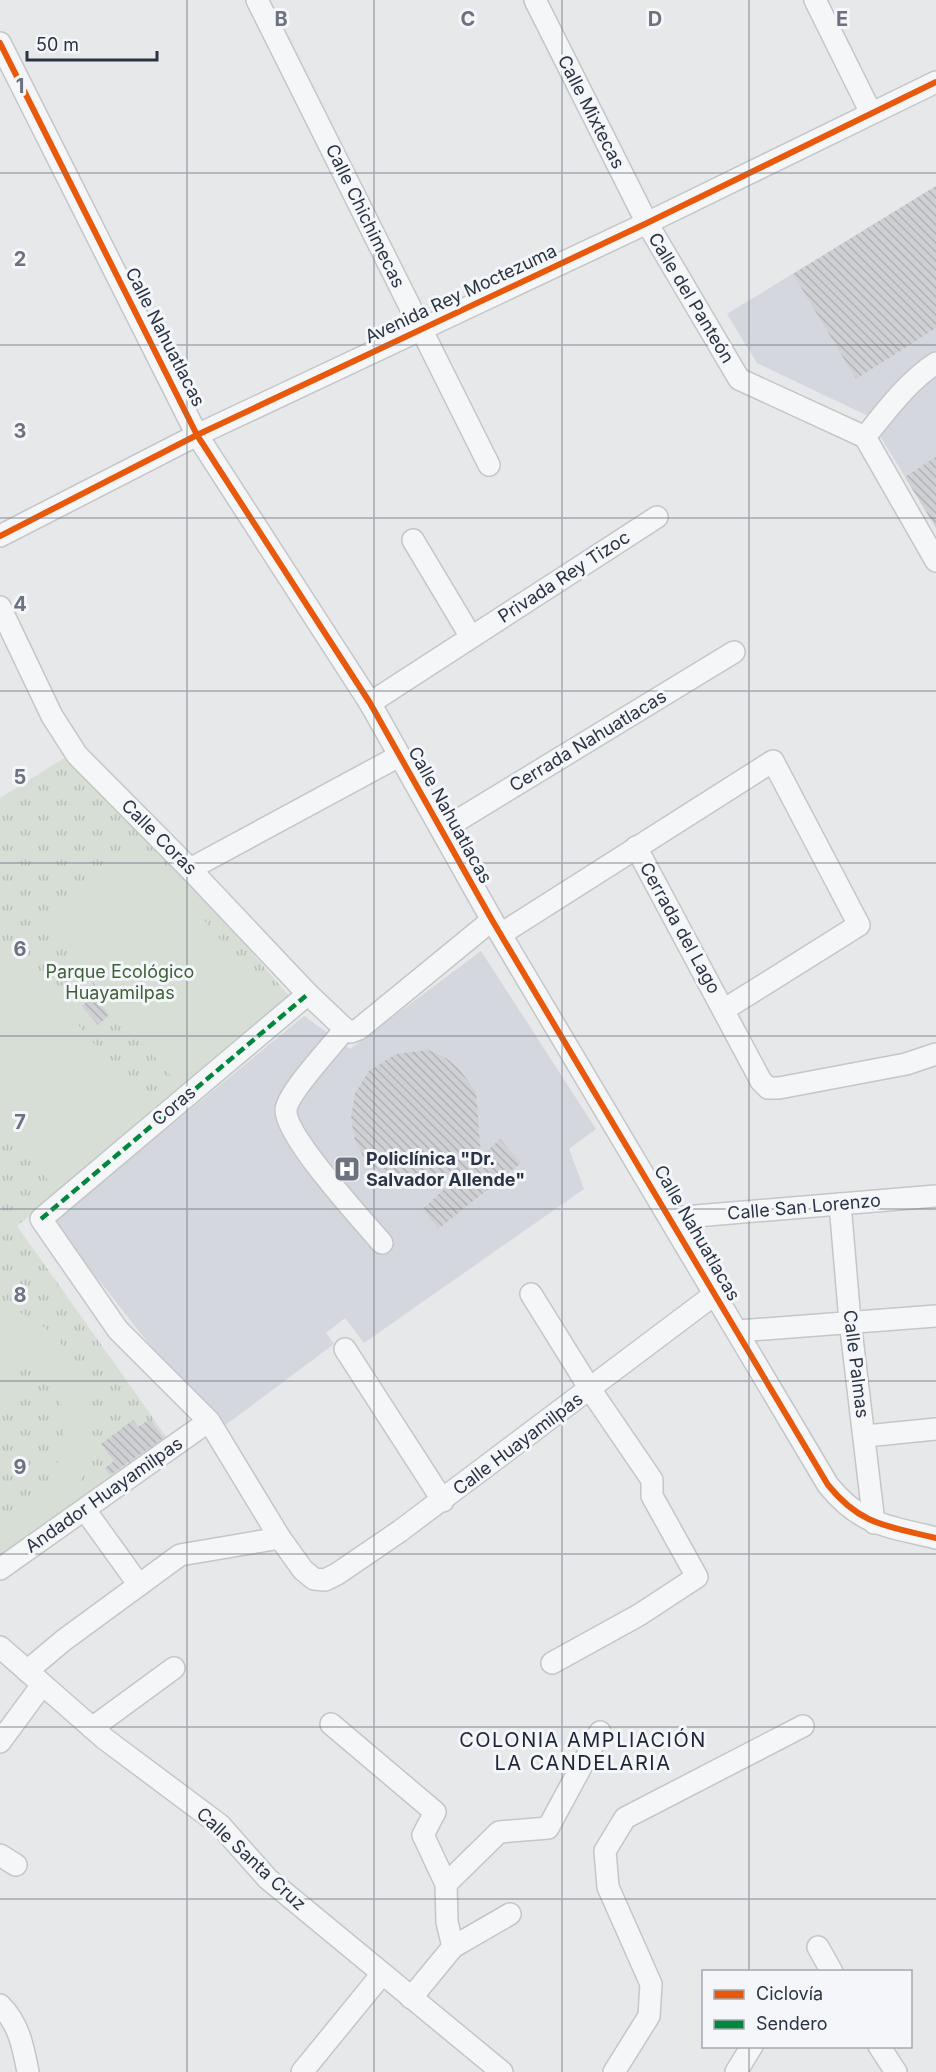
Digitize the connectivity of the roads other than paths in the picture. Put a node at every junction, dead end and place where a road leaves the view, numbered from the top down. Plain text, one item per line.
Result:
1 (257, 0) edge
2 (535, 0) edge
3 (815, 0) edge
4 (0, 43) edge
5 (936, 82) edge
6 (871, 113) junction
7 (647, 223) junction
8 (422, 330) junction
9 (936, 363) edge
10 (197, 435) junction
11 (865, 437) junction
12 (489, 465) dead end
13 (657, 517) dead end
14 (0, 536) edge
15 (413, 540) dead end
16 (936, 561) edge
17 (0, 607) edge
18 (471, 637) junction
19 (734, 652) dead end
20 (370, 703) junction
21 (399, 756) junction
22 (441, 830) junction
23 (636, 847) junction
24 (190, 869) junction
25 (497, 927) junction
26 (308, 994) junction
27 (724, 1009) junction
28 (352, 1029) junction
29 (936, 1054) edge
30 (936, 1196) edge
31 (840, 1204) junction
32 (672, 1218) junction
33 (382, 1244) dead end
34 (531, 1294) dead end
35 (715, 1294) junction
36 (936, 1316) edge
37 (850, 1321) junction
38 (738, 1331) junction
39 (345, 1349) dead end
40 (590, 1389) junction
41 (208, 1421) junction
42 (936, 1429) edge
43 (866, 1436) junction
44 (443, 1501) junction
45 (85, 1510) junction
46 (874, 1523) junction
47 (280, 1538) junction
48 (936, 1538) edge
49 (0, 1569) edge
50 (139, 1585) junction
51 (0, 1647) edge
52 (552, 1663) dead end
53 (174, 1668) dead end
54 (27, 1671) junction
55 (42, 1685) junction
56 (331, 1724) dead end
57 (803, 1726) dead end
58 (92, 1728) junction
59 (600, 1732) dead end
60 (0, 1742) edge
61 (446, 1884) junction
62 (510, 1914) dead end
63 (453, 1947) junction
64 (818, 1947) dead end
65 (831, 1970) edge
66 (382, 1974) junction
67 (411, 1998) junction
68 (0, 2005) edge
69 (751, 2048) edge
70 (880, 2048) edge
71 (28, 2072) edge
72 (302, 2072) edge
73 (502, 2072) edge
74 (614, 2072) edge
75 (736, 2072) edge
76 (896, 2072) edge

1 - 8 street, Calle Chichimecas
2 - 7 street, Calle Mixtecas
3 - 6 street
4 - 10 street, Calle Nahuatlacas
5 - 6 street, Avenida Rey Moctezuma
6 - 7 street, Avenida Rey Moctezuma
7 - 8 street, Avenida Rey Moctezuma
7 - 11 street, Calle del Panteón
8 - 10 street, Avenida Rey Moctezuma
8 - 12 street, Calle Chichimecas
9 - 11 street
10 - 14 street, Avenida Rey Moctezuma
10 - 20 street, Calle Nahuatlacas
11 - 16 street
13 - 18 street, Privada Rey Tizoc
15 - 18 street
17 - 24 street, Calle Coras
18 - 20 street, Privada Rey Tizoc
19 - 22 street, Cerrada Nahuatlacas
20 - 21 street, Calle Nahuatlacas
21 - 22 street, Calle Nahuatlacas
21 - 24 street
22 - 25 street, Calle Nahuatlacas
23 - 25 street
23 - 27 street, Cerrada del Lago
23 - 27 street, Cerrada del Lago
24 - 26 street, Calle Coras
25 - 28 street
25 - 32 street, Calle Nahuatlacas
26 - 28 street, Calle Coras
26 - 41 street, Coras
27 - 29 street, Cerrada del Lago
28 - 33 street
30 - 31 street, Calle San Lorenzo
31 - 32 street, Calle San Lorenzo
31 - 37 street, Calle Palmas
32 - 35 street, Calle Nahuatlacas
34 - 40 street
35 - 38 street, Calle Nahuatlacas
35 - 40 street, Calle Huayamilpas
36 - 37 street
37 - 38 street
37 - 43 street, Calle Palmas
38 - 46 street, Calle Nahuatlacas
39 - 44 street
40 - 44 street, Calle Huayamilpas
40 - 52 street
41 - 45 street, Andador Huayamilpas
41 - 47 street
42 - 43 street
43 - 46 street, Calle Palmas
44 - 47 street, Calle Huayamilpas
45 - 49 street, Andador Huayamilpas
45 - 50 street
46 - 48 street, Calle Nahuatlacas
47 - 50 street
50 - 54 street
51 - 54 street, Calle Santa Cruz
53 - 58 street
54 - 55 street, Calle Santa Cruz
55 - 58 street, Calle Santa Cruz
55 - 60 street
56 - 61 street
57 - 74 street
58 - 66 street, Calle Santa Cruz
59 - 61 street
61 - 63 street
62 - 63 street
63 - 67 street
64 - 65 street
66 - 67 street, Calle Santa Cruz
66 - 72 street
67 - 73 street, Calle Santa Cruz
68 - 71 street
69 - 75 street
70 - 76 street

